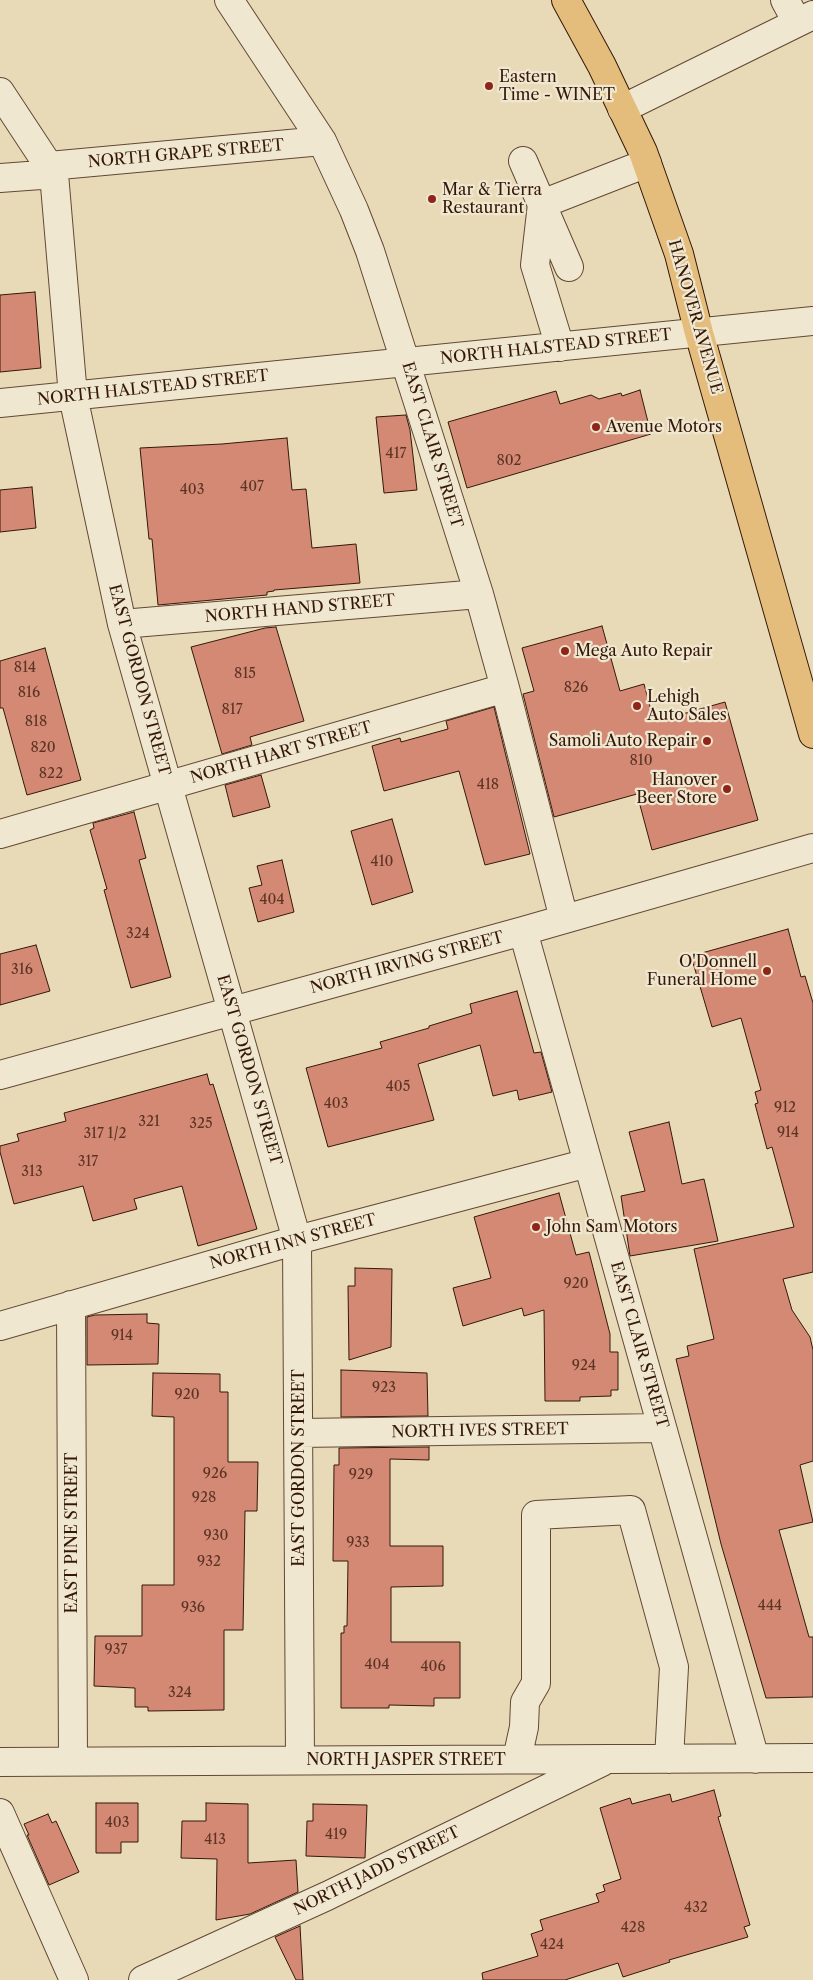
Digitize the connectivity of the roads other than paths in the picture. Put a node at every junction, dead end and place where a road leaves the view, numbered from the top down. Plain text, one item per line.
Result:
1 (229, 0) edge
2 (566, 0) edge
3 (798, 12) edge
4 (0, 92) edge
5 (622, 109) junction
6 (322, 141) junction
7 (523, 161) dead end
8 (647, 163) junction
9 (52, 170) junction
10 (0, 178) edge
11 (542, 204) junction
12 (569, 267) dead end
13 (813, 321) edge
14 (699, 333) junction
15 (560, 347) junction
16 (407, 362) junction
17 (73, 396) junction
18 (0, 404) edge
19 (479, 594) junction
20 (122, 624) junction
21 (505, 688) junction
22 (813, 734) edge
23 (168, 786) junction
24 (0, 834) edge
25 (813, 848) edge
26 (564, 919) junction
27 (523, 931) junction
28 (232, 1011) junction
29 (0, 1075) edge
30 (588, 1164) junction
31 (297, 1240) junction
32 (70, 1304) junction
33 (0, 1326) edge
34 (662, 1428) junction
35 (298, 1433) junction
36 (755, 1758) junction
37 (813, 1758) edge
38 (518, 1759) junction
39 (609, 1759) junction
40 (668, 1759) junction
41 (300, 1760) junction
42 (72, 1761) junction
43 (0, 1762) edge
44 (42, 1762) junction
45 (0, 1779) edge
46 (0, 1813) edge
47 (74, 1980) edge
48 (143, 1980) edge

1 - 6 street, EAST CLAIR STREET
2 - 5 main road, HANOVER AVENUE
3 - 5 street
4 - 9 street
5 - 8 main road, HANOVER AVENUE
6 - 9 street, NORTH GRAPE STREET
6 - 16 street, EAST CLAIR STREET
7 - 11 street
8 - 11 street
8 - 14 main road, HANOVER AVENUE
9 - 10 street, NORTH GRAPE STREET
9 - 17 street, EAST GORDON STREET
11 - 12 street
11 - 15 street
13 - 14 street, NORTH HALSTEAD STREET
14 - 15 street, NORTH HALSTEAD STREET
14 - 22 main road, HANOVER AVENUE
15 - 16 street, NORTH HALSTEAD STREET
16 - 17 street, NORTH HALSTEAD STREET
16 - 19 street, EAST CLAIR STREET
17 - 18 street, NORTH HALSTEAD STREET
17 - 20 street, EAST GORDON STREET
19 - 20 street, NORTH HAND STREET
19 - 21 street, EAST CLAIR STREET
20 - 23 street, EAST GORDON STREET
21 - 23 street, NORTH HART STREET
21 - 26 street, EAST CLAIR STREET
23 - 24 street, NORTH HART STREET
23 - 28 street, EAST GORDON STREET
25 - 26 street, NORTH IRVING STREET
26 - 27 street, NORTH IRVING STREET
27 - 28 street, NORTH IRVING STREET
27 - 30 street, EAST CLAIR STREET
28 - 29 street, NORTH IRVING STREET
28 - 31 street, EAST GORDON STREET
30 - 31 street, NORTH INN STREET
30 - 34 street, EAST CLAIR STREET
31 - 32 street, NORTH INN STREET
31 - 35 street, EAST GORDON STREET
32 - 33 street, NORTH INN STREET
32 - 42 street, EAST PINE STREET
34 - 35 street, NORTH IVES STREET
34 - 36 street, EAST CLAIR STREET
35 - 41 street, EAST GORDON STREET
36 - 37 street, NORTH JASPER STREET
36 - 40 street, NORTH JASPER STREET
38 - 39 street, NORTH JASPER STREET
38 - 40 street
38 - 41 street, NORTH JASPER STREET
39 - 40 street, NORTH JASPER STREET
39 - 48 street, NORTH JADD STREET
41 - 42 street, NORTH JASPER STREET
42 - 44 street, NORTH JASPER STREET
43 - 44 street, NORTH JASPER STREET
44 - 45 street
46 - 47 street

